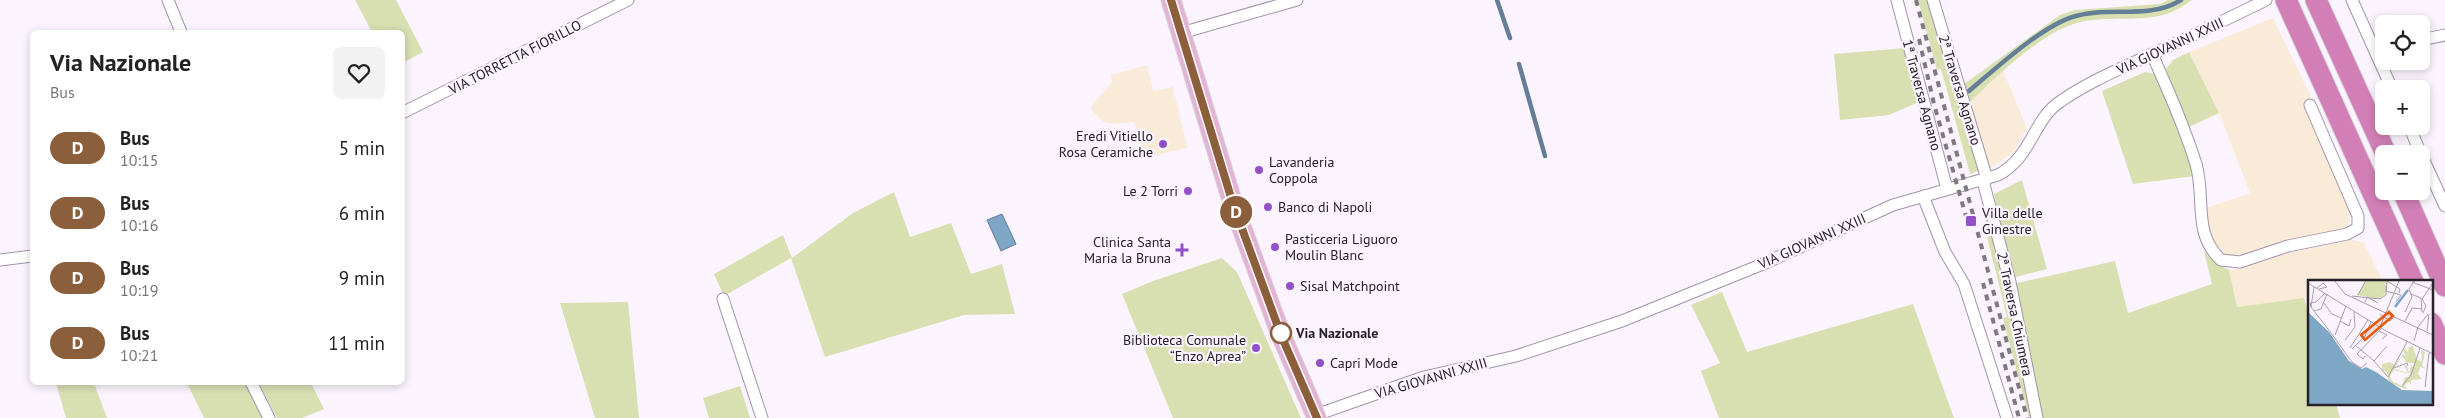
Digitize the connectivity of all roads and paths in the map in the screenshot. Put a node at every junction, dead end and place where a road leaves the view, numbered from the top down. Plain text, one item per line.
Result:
1 (168, 0) edge
2 (628, 0) edge
3 (1171, 0) edge
4 (1297, 0) edge
5 (1897, 0) edge
6 (1934, 0) edge
7 (2266, 0) edge
8 (2286, 0) edge
9 (2352, 0) edge
10 (2318, 4) edge
11 (2247, 5) edge
12 (180, 30) edge
13 (1181, 33) junction
14 (2445, 35) edge
15 (2430, 38) edge
16 (2375, 43) edge
17 (2152, 54) junction
18 (2310, 105) dead end
19 (405, 112) edge
20 (2382, 145) edge
21 (2430, 174) edge
22 (1985, 180) junction
23 (1947, 189) junction
24 (1923, 196) junction
25 (2407, 200) edge
26 (2445, 206) edge
27 (30, 256) edge
28 (0, 260) edge
29 (2412, 280) edge
30 (2445, 286) edge
31 (723, 299) dead end
32 (2432, 324) edge
33 (2445, 354) edge
34 (253, 385) edge
35 (1317, 416) edge
36 (269, 418) edge
37 (762, 418) edge
38 (2007, 418) edge
39 (2037, 418) edge

1 - 12 street
2 - 19 street, VIA TORRETTA FIORILLO
3 - 13 main road
4 - 13 street
5 - 23 street, 1ª Traversa Agnano
6 - 22 street, 2ª Traversa Agnano
7 - 11 street, VIA GIOVANNI XXIII
8 - 29 highway
9 - 16 street
10 - 20 highway
11 - 17 street, VIA GIOVANNI XXIII
13 - 35 main road
14 - 15 street
17 - 18 street
17 - 22 street, VIA GIOVANNI XXIII
21 - 26 street
22 - 23 street, VIA GIOVANNI XXIII
22 - 39 street, 2ª Traversa Chiumera
23 - 24 street, VIA GIOVANNI XXIII
24 - 35 street, VIA GIOVANNI XXIII
24 - 38 street
25 - 30 highway
27 - 28 street
31 - 37 street
32 - 33 highway
34 - 36 street

